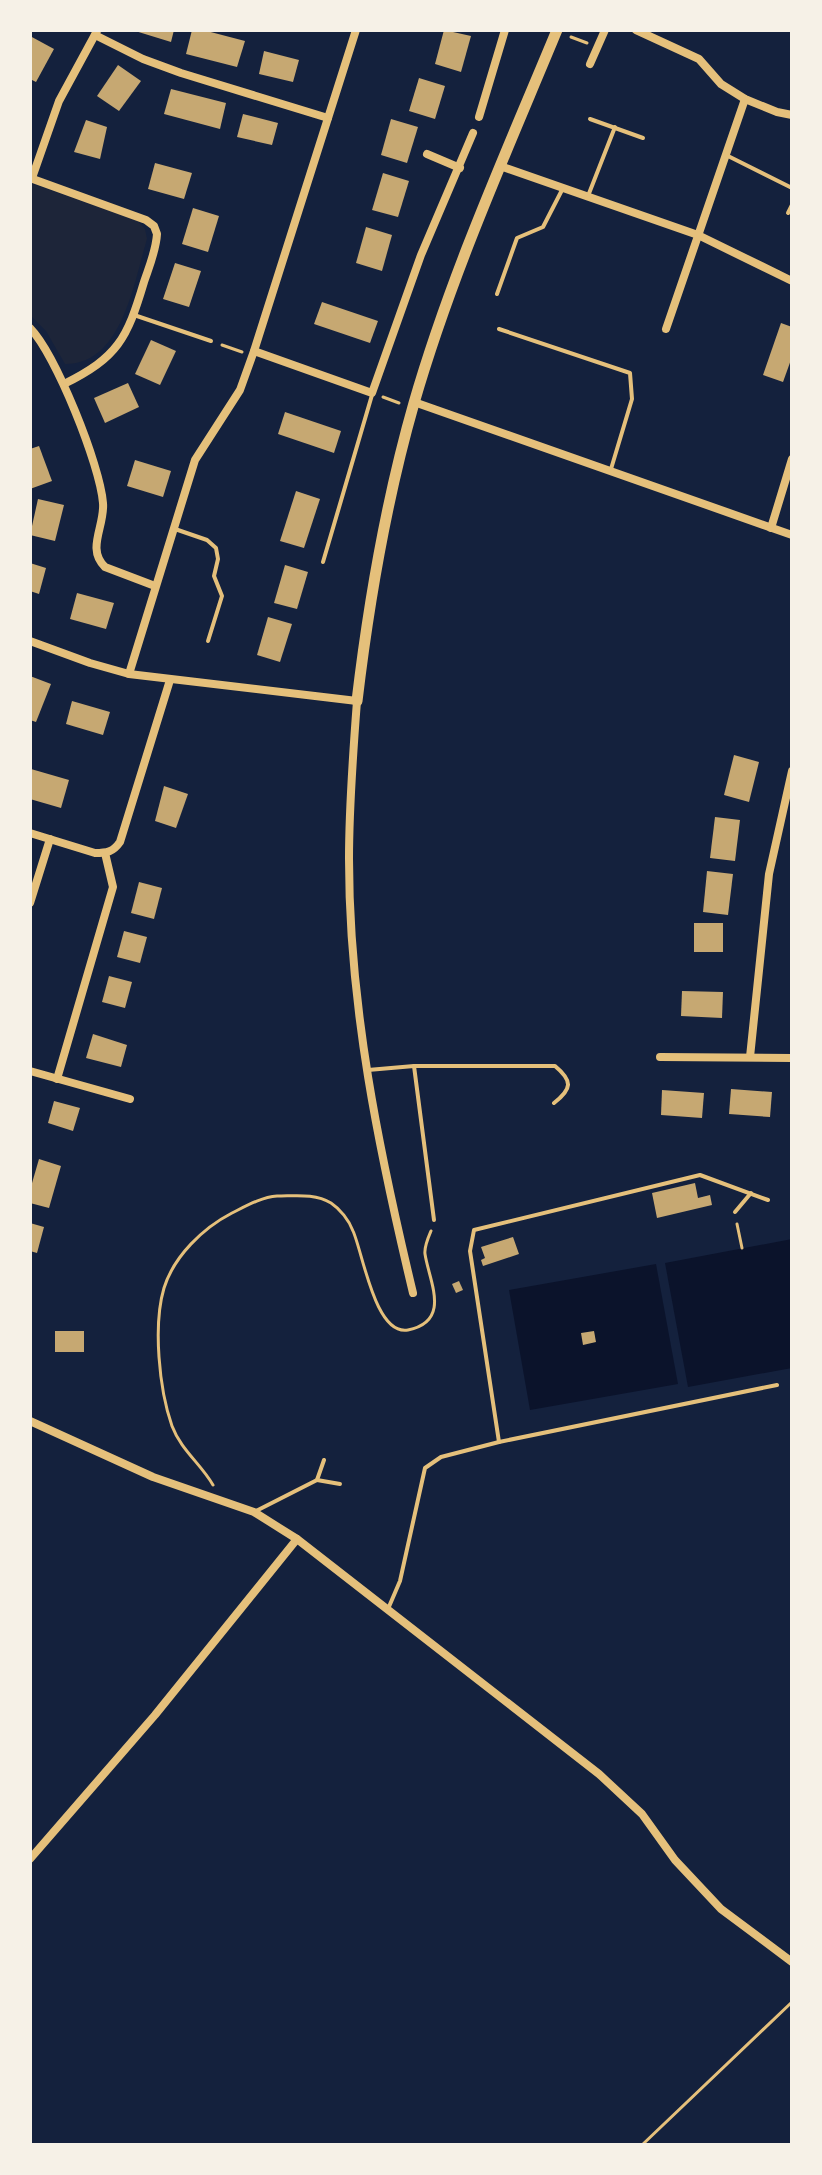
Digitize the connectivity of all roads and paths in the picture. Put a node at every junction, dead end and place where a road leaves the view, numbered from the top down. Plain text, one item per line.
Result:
1 (356, 30) edge
2 (505, 30) edge
3 (557, 30) edge
4 (605, 30) edge
5 (636, 30) edge
6 (96, 32) edge
7 (597, 48) junction
8 (590, 64) dead end
9 (745, 99) junction
10 (792, 115) edge
11 (479, 117) dead end
12 (328, 118) junction
13 (590, 119) dead end
14 (615, 127) junction
15 (473, 133) dead end
16 (643, 138) dead end
17 (427, 154) dead end
18 (725, 155) junction
19 (500, 166) junction
20 (460, 168) junction
21 (31, 178) edge
22 (563, 188) junction
23 (792, 188) edge
24 (588, 196) junction
25 (792, 205) edge
26 (788, 213) dead end
27 (698, 235) junction
28 (792, 281) edge
29 (497, 294) dead end
30 (134, 315) junction
31 (30, 328) edge
32 (499, 329) dead end
33 (666, 329) dead end
34 (211, 341) joint
35 (254, 351) junction
36 (64, 384) junction
37 (372, 393) junction
38 (414, 402) junction
39 (792, 459) edge
40 (611, 471) junction
41 (172, 528) junction
42 (771, 528) junction
43 (792, 535) edge
44 (323, 562) dead end
45 (155, 586) junction
46 (30, 641) edge
47 (208, 641) dead end
48 (129, 674) junction
49 (170, 680) junction
50 (357, 701) junction
51 (792, 771) edge
52 (30, 833) edge
53 (50, 839) junction
54 (105, 853) junction
55 (30, 903) edge
56 (660, 1057) dead end
57 (750, 1057) junction
58 (792, 1058) edge
59 (414, 1066) junction
60 (368, 1070) junction
61 (30, 1071) edge
62 (57, 1079) junction
63 (130, 1099) dead end
64 (554, 1103) dead end
65 (751, 1193) junction
66 (768, 1200) dead end
67 (735, 1212) joint
68 (434, 1220) joint
69 (742, 1248) dead end
70 (413, 1293) dead end
71 (777, 1385) dead end
72 (30, 1421) edge
73 (499, 1442) junction
74 (324, 1460) dead end
75 (317, 1480) junction
76 (340, 1484) dead end
77 (212, 1497) junction
78 (254, 1512) junction
79 (297, 1539) junction
80 (388, 1610) junction
81 (30, 1859) edge
82 (792, 1962) edge
83 (792, 2002) edge
84 (642, 2145) edge

1 - 12 street
2 - 11 street
3 - 7 path
3 - 19 street
4 - 7 street
5 - 9 street
6 - 12 street
6 - 21 street
7 - 8 street
9 - 10 street
9 - 18 street
12 - 35 street
13 - 14 lane
14 - 16 lane
14 - 24 lane
15 - 20 street
17 - 20 street
18 - 23 lane
18 - 27 street
19 - 22 street
19 - 38 street
20 - 37 street
21 - 30 street
22 - 24 street
22 - 29 lane
24 - 27 street
25 - 26 lane
27 - 28 street
27 - 33 street
30 - 34 lane
30 - 36 street
31 - 36 street
32 - 40 lane
34 - 35 path
35 - 37 street
35 - 41 street
36 - 45 street
37 - 38 path
37 - 44 lane
38 - 40 street
38 - 50 street
39 - 42 street
40 - 42 street
41 - 45 street
41 - 47 lane
42 - 43 street
45 - 48 street
46 - 48 street
48 - 49 street
49 - 50 street
49 - 54 street
50 - 60 street
51 - 57 street
52 - 53 street
53 - 54 street
53 - 55 street
54 - 62 street
56 - 57 street
57 - 58 street
59 - 60 lane
59 - 64 lane
59 - 68 lane
60 - 70 street
61 - 62 street
62 - 63 street
65 - 66 lane
65 - 67 lane
65 - 73 lane
67 - 69 path
68 - 77 path
71 - 73 lane
72 - 77 street
73 - 80 lane
74 - 75 lane
75 - 76 lane
75 - 78 lane
77 - 78 street
78 - 79 street
79 - 80 street
79 - 81 street
80 - 82 street
83 - 84 path

